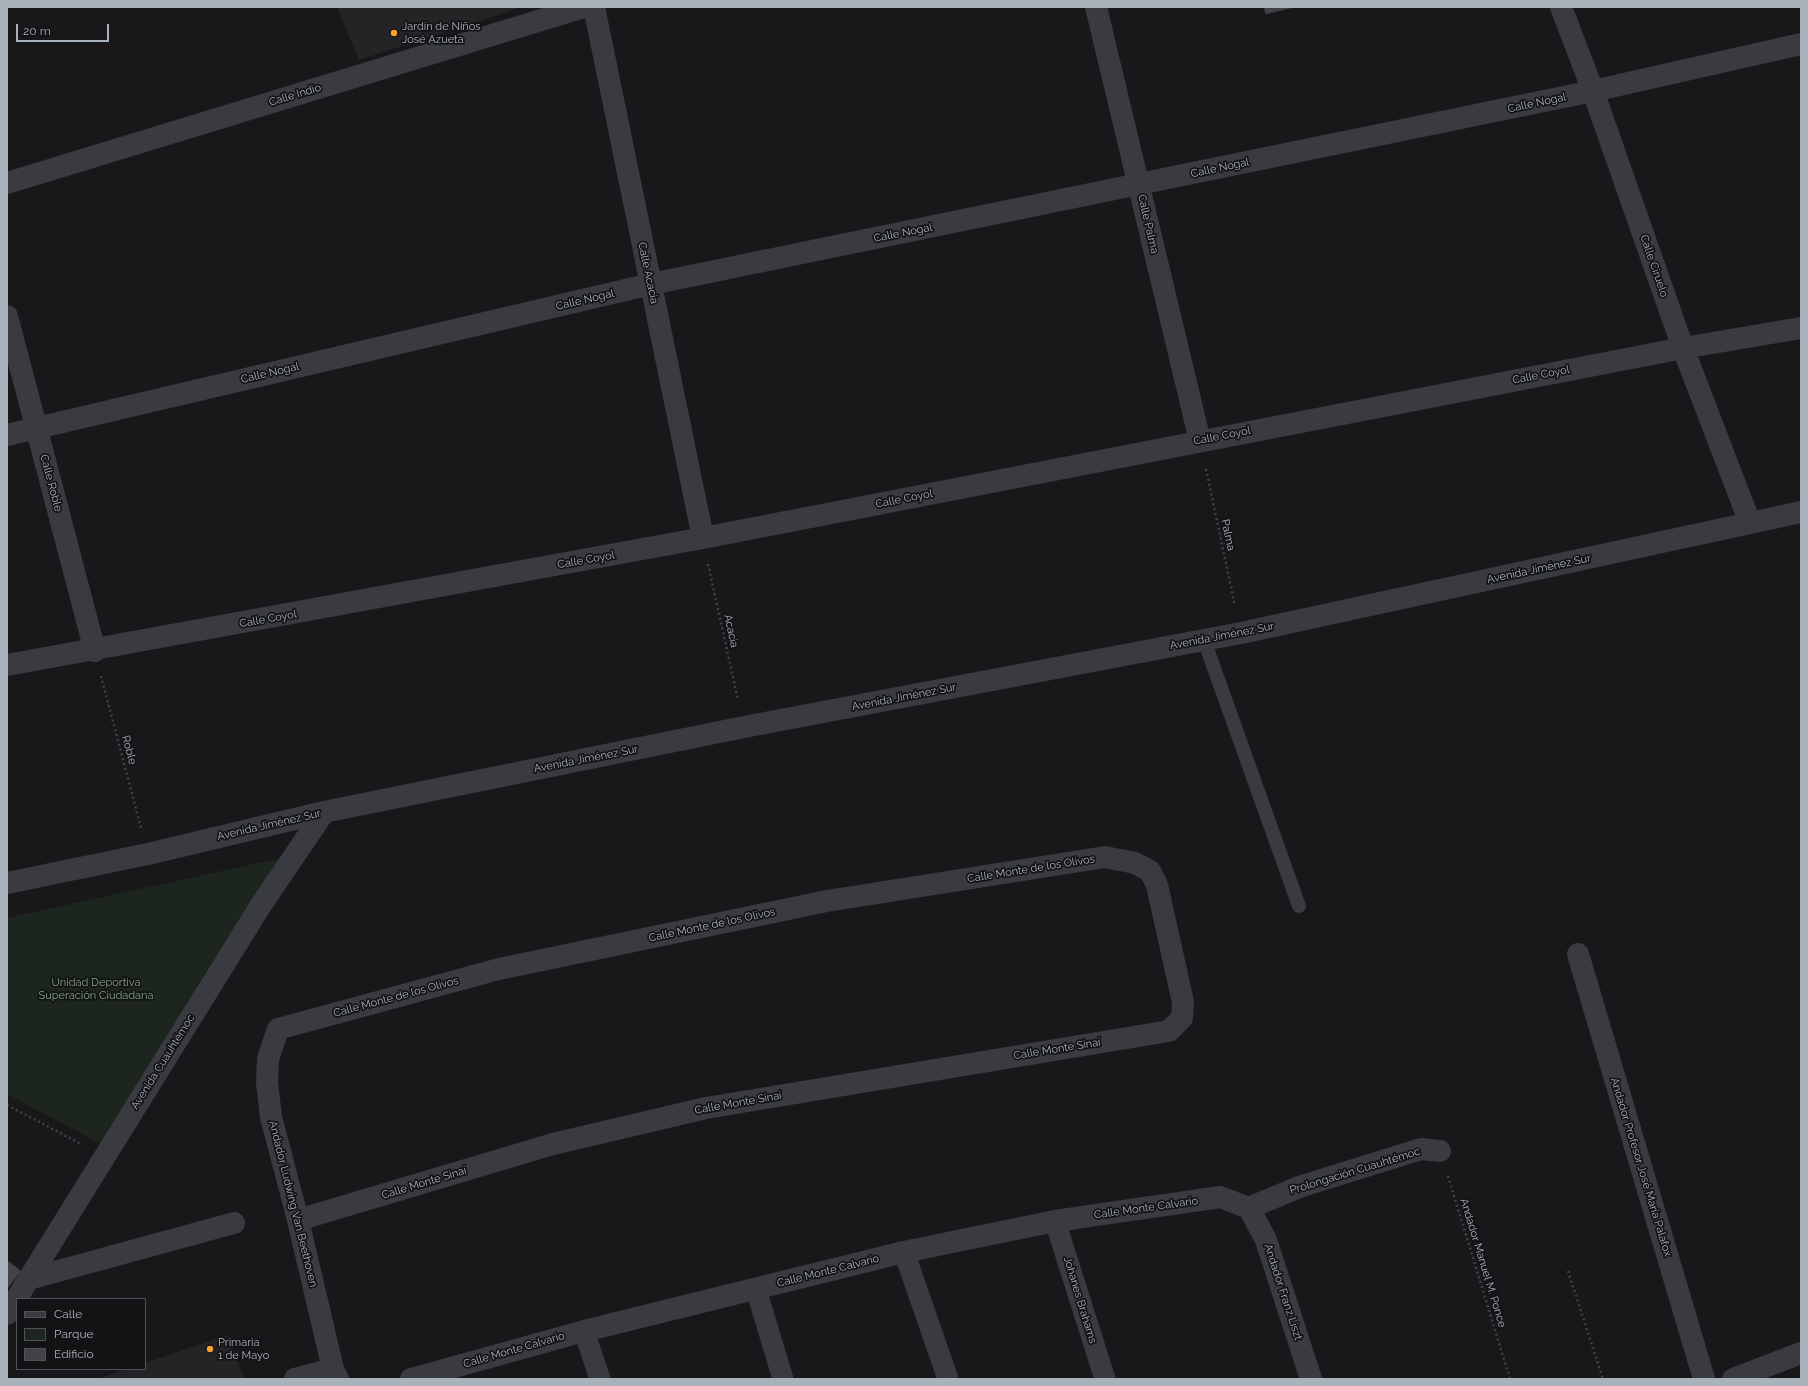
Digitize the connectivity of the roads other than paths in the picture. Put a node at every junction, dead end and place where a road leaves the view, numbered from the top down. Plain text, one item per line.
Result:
1 (584, 7) edge
2 (594, 7) edge
3 (1096, 7) edge
4 (1561, 7) edge
5 (1801, 44) edge
6 (1593, 91) junction
7 (7, 183) edge
8 (1138, 185) junction
9 (651, 284) junction
10 (7, 316) edge
11 (1801, 328) edge
12 (1683, 348) junction
13 (37, 428) junction
14 (7, 435) edge
15 (1200, 441) junction
16 (1801, 512) edge
17 (1750, 523) junction
18 (703, 538) junction
19 (1204, 640) junction
20 (95, 650) junction
21 (7, 665) edge
22 (324, 812) junction
23 (7, 883) edge
24 (1299, 906) dead end
25 (1578, 954) dead end
26 (1182, 1018) joint
27 (278, 1028) joint
28 (1440, 1151) road end
29 (1249, 1208) junction
30 (298, 1220) junction
31 (1056, 1221) junction
32 (234, 1223) dead end
33 (904, 1252) junction
34 (29, 1280) junction
35 (756, 1289) junction
36 (17, 1298) edge
37 (16, 1300) edge
38 (7, 1314) edge
39 (584, 1331) junction
40 (1801, 1353) edge
41 (335, 1374) edge
42 (295, 1379) edge
43 (411, 1379) edge
44 (600, 1379) edge
45 (783, 1379) edge
46 (948, 1379) edge
47 (1105, 1379) edge
48 (1311, 1379) edge
49 (1704, 1379) edge
50 (1733, 1379) edge

1 - 7 street, Calle Indio
2 - 9 street, Calle Acacia
3 - 8 street, Calle Palma
4 - 6 street, Calle Ciruelo
5 - 6 street, Calle Nogal
6 - 8 street, Calle Nogal
6 - 12 street, Calle Ciruelo
8 - 9 street, Calle Nogal
8 - 15 street, Calle Palma
9 - 13 street, Calle Nogal
9 - 18 street, Calle Acacia
10 - 13 street, Calle Roble
11 - 12 street, Calle Coyol
12 - 15 street, Calle Coyol
12 - 17 street, Calle Ciruelo
13 - 14 street, Calle Nogal
13 - 20 street, Calle Roble
15 - 18 street, Calle Coyol
16 - 17 street, Avenida Jiménez Sur
17 - 19 street, Avenida Jiménez Sur
18 - 20 street, Calle Coyol
19 - 22 street, Avenida Jiménez Sur
19 - 24 lane
20 - 21 street, Calle Coyol
22 - 23 street, Avenida Jiménez Sur
22 - 34 street, Avenida Cuauhtémoc
25 - 49 street, Andador Profesor José María Palafox
26 - 27 street, Calle Monte de los Olivos
26 - 30 street, Calle Monte Sinaí
27 - 30 street, Andador Ludwing Van Beethoven
28 - 29 street, Prolongación Cuauhtémoc
29 - 31 street, Calle Monte Calvario
29 - 48 street, Andador Franz Liszt
30 - 41 street, Andador Ludwing Van Beethoven
31 - 33 street, Calle Monte Calvario
31 - 47 street, Johanes Brahams
32 - 34 street
33 - 35 street, Calle Monte Calvario
33 - 46 street
34 - 36 street, Avenida Cuauhtémoc
35 - 39 street, Calle Monte Calvario
35 - 45 street
37 - 38 street, Avenida Cuauhtémoc
39 - 43 street, Calle Monte Calvario
39 - 44 street
40 - 50 street
41 - 42 street

